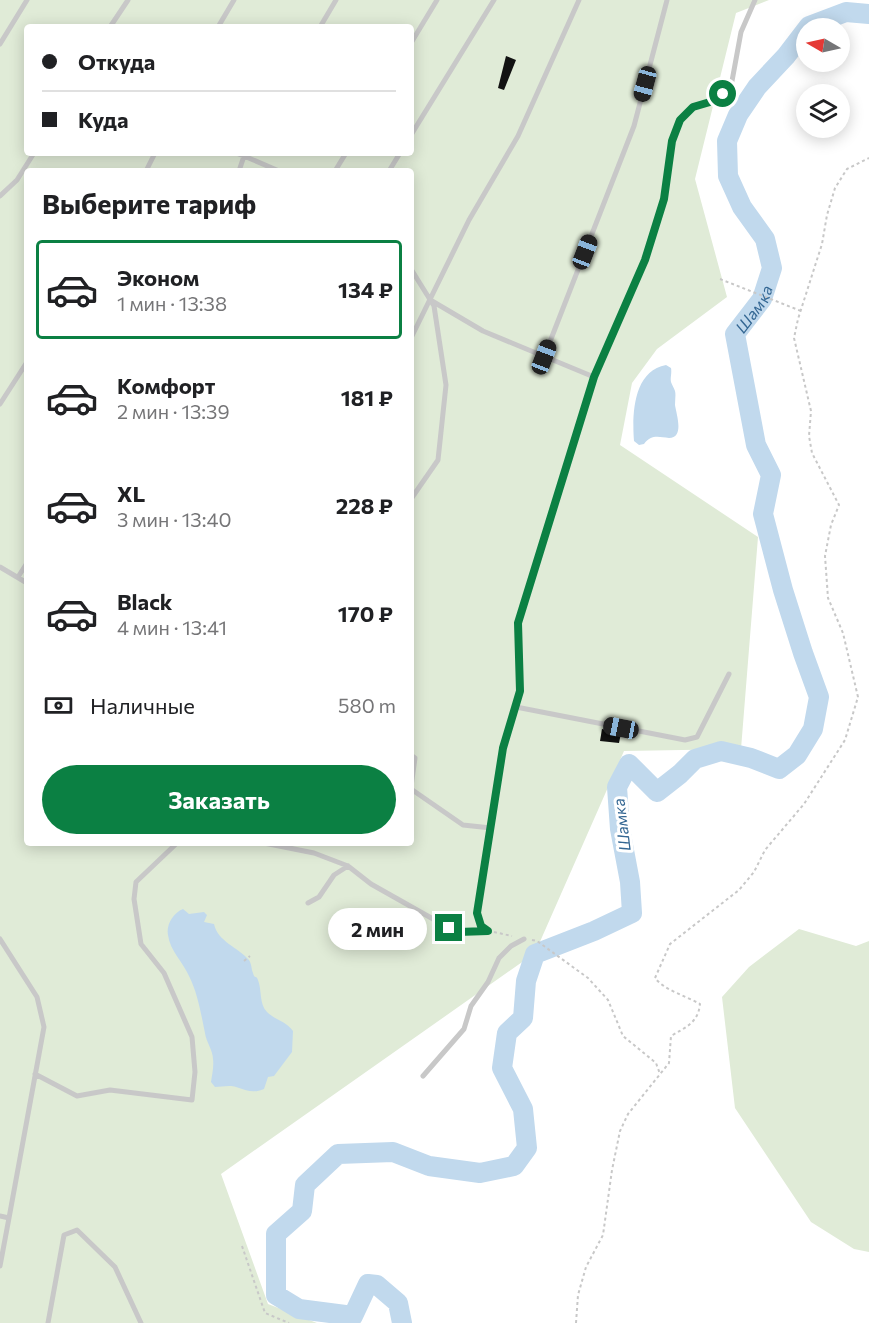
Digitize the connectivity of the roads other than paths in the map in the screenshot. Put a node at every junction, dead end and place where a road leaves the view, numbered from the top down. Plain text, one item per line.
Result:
1 (27, 0) edge
2 (128, 0) edge
3 (234, 0) edge
4 (336, 0) edge
5 (437, 0) edge
6 (494, 0) edge
7 (579, 0) edge
8 (667, 0) edge
9 (755, 0) edge
10 (113, 24) edge
11 (220, 24) edge
12 (322, 24) edge
13 (414, 38) edge
14 (0, 44) edge
15 (414, 130) edge
16 (247, 156) edge
17 (273, 168) edge
18 (24, 169) edge
19 (0, 196) edge
20 (414, 274) edge
21 (431, 300) junction
22 (414, 332) edge
23 (544, 357) junction
24 (24, 367) edge
25 (594, 377) junction
26 (0, 404) edge
27 (414, 495) edge
28 (0, 567) edge
29 (24, 568) edge
30 (18, 577) junction
31 (24, 581) edge
32 (729, 674) dead end
33 (516, 707) junction
34 (414, 790) edge
35 (491, 828) junction
36 (174, 846) edge
37 (279, 846) edge
38 (348, 866) junction
39 (308, 903) dead end
40 (0, 939) edge
41 (525, 939) road end
42 (35, 1074) junction
43 (423, 1076) dead end
44 (0, 1216) edge
45 (9, 1218) junction
46 (0, 1266) edge
47 (48, 1323) edge
48 (141, 1323) edge

1 - 14 lane
2 - 10 lane
3 - 11 lane
4 - 12 lane
5 - 13 lane
6 - 15 lane
7 - 21 lane
8 - 23 lane
9 - 25 lane
16 - 17 lane
18 - 19 lane
20 - 21 lane
21 - 22 lane
21 - 23 lane
21 - 27 lane
23 - 25 lane
24 - 26 lane
25 - 33 lane
28 - 30 lane
29 - 30 lane
30 - 31 lane
32 - 33 lane
33 - 35 lane
34 - 35 lane
35 - 38 lane
36 - 42 lane
37 - 38 lane
38 - 39 lane
40 - 42 lane
41 - 43 lane
42 - 45 lane
44 - 45 lane
45 - 46 lane
47 - 48 lane

